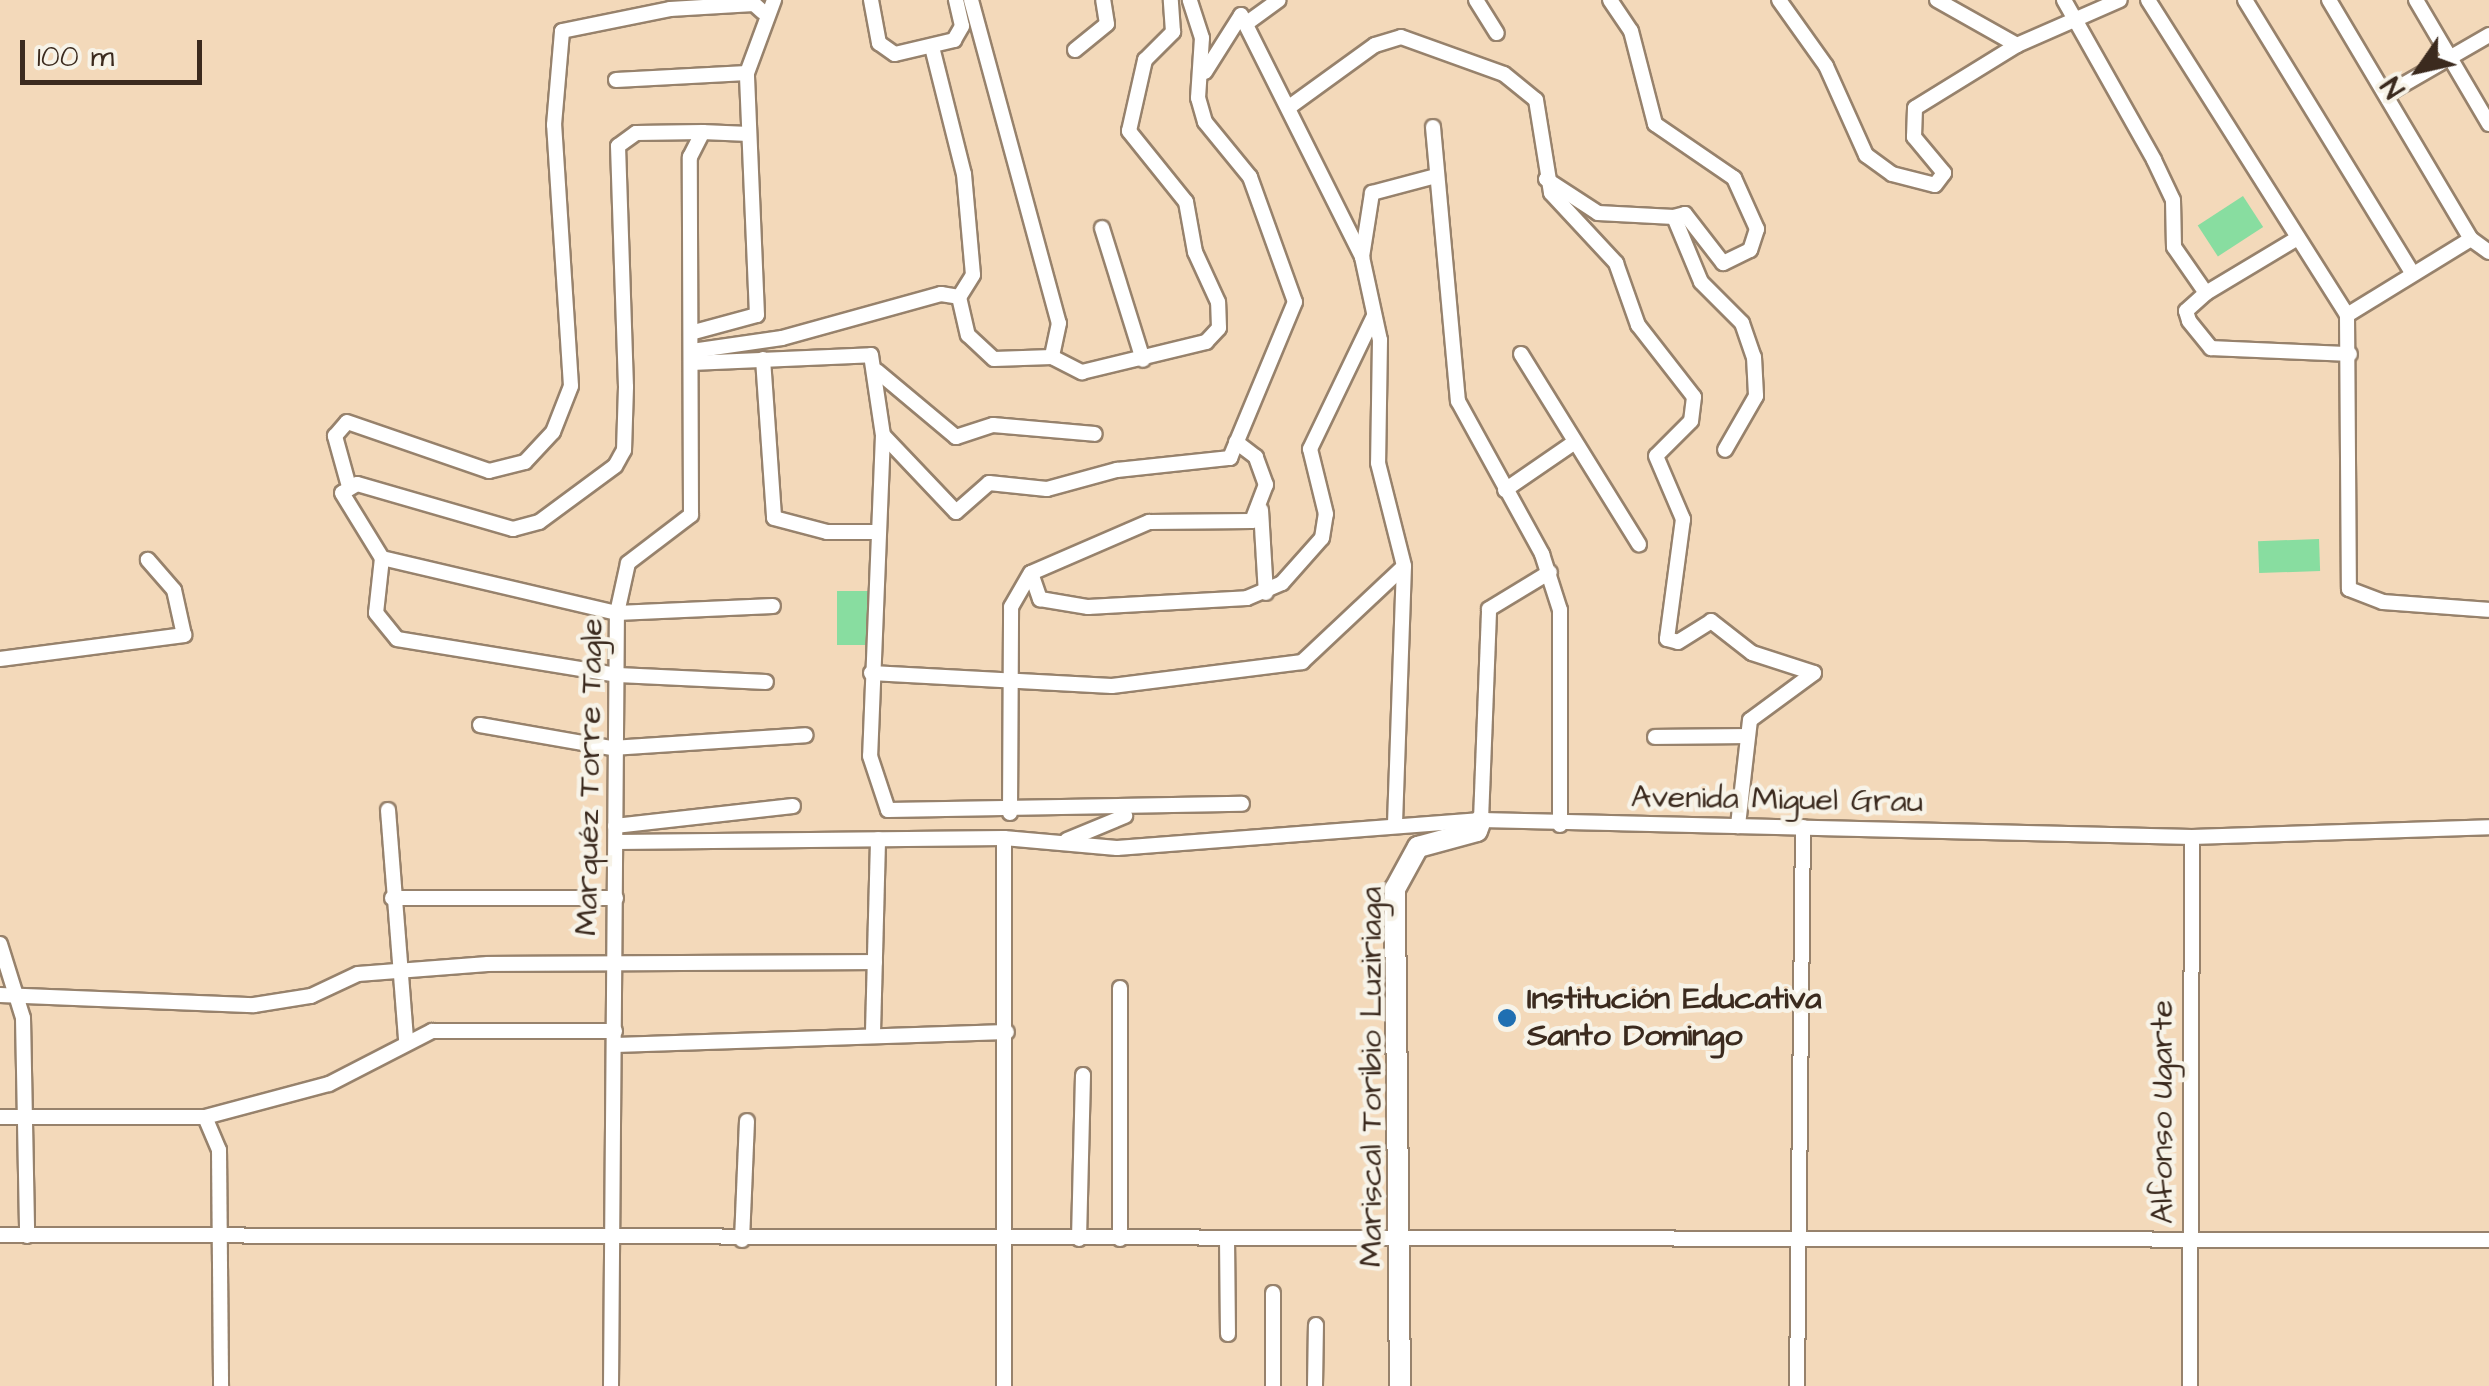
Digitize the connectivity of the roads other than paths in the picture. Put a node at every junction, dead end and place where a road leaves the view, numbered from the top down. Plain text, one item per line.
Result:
1 (774, 0) edge
2 (871, 0) edge
3 (956, 0) edge
4 (971, 0) edge
5 (1103, 0) edge
6 (1171, 0) edge
7 (1190, 0) edge
8 (1279, 0) edge
9 (1476, 0) edge
10 (1610, 0) edge
11 (1779, 0) edge
12 (1937, 0) edge
13 (2064, 0) edge
14 (2120, 0) edge
15 (2148, 0) edge
16 (2245, 0) edge
17 (2329, 0) edge
18 (2416, 0) edge
19 (1954, 4) edge
20 (763, 12) junction
21 (1247, 24) junction
22 (2074, 25) junction
23 (1497, 33) dead end
24 (2489, 35) edge
25 (2017, 46) junction
26 (932, 47) junction
27 (1075, 50) dead end
28 (2450, 58) junction
29 (1205, 72) junction
30 (747, 73) junction
31 (616, 80) dead end
32 (2387, 94) junction
33 (1292, 105) junction
34 (2489, 124) edge
35 (1433, 127) dead end
36 (748, 134) junction
37 (699, 139) junction
38 (1432, 177) junction
39 (1546, 179) junction
40 (1674, 217) junction
41 (1102, 228) dead end
42 (2471, 239) junction
43 (2296, 240) junction
44 (2489, 252) edge
45 (1362, 257) junction
46 (2412, 272) junction
47 (2206, 294) junction
48 (959, 297) junction
49 (1374, 315) junction
50 (2347, 315) junction
51 (694, 332) junction
52 (1521, 354) dead end
53 (2350, 354) junction
54 (691, 357) junction
55 (1052, 357) junction
56 (764, 359) junction
57 (1143, 360) junction
58 (877, 371) junction
59 (1095, 434) dead end
60 (884, 435) junction
61 (1236, 442) junction
62 (1572, 444) junction
63 (1725, 450) dead end
64 (348, 483) junction
65 (1505, 490) junction
66 (1261, 510) junction
67 (879, 532) junction
68 (1639, 544) dead end
69 (382, 558) junction
70 (148, 560) dead end
71 (1404, 566) junction
72 (1550, 572) junction
73 (1031, 573) junction
74 (1266, 593) junction
75 (772, 606) dead end
76 (2489, 610) edge
77 (617, 613) junction
78 (0, 660) edge
79 (871, 673) junction
80 (618, 675) junction
81 (766, 682) dead end
82 (1005, 685) junction
83 (480, 725) dead end
84 (806, 735) dead end
85 (1744, 736) junction
86 (1655, 737) dead end
87 (612, 748) junction
88 (1242, 804) dead end
89 (793, 806) dead end
90 (388, 810) dead end
91 (1010, 813) junction
92 (1132, 813) junction
93 (1481, 820) junction
94 (1395, 822) junction
95 (1560, 824) junction
96 (1738, 826) junction
97 (1804, 827) junction
98 (2489, 827) edge
99 (616, 834) junction
100 (2192, 837) junction
101 (1004, 838) junction
102 (878, 840) junction
103 (1066, 841) junction
104 (392, 898) junction
105 (616, 898) junction
106 (0, 944) edge
107 (875, 962) junction
108 (616, 963) junction
109 (395, 972) junction
110 (1120, 988) dead end
111 (7, 996) edge
112 (874, 1032) junction
113 (1007, 1032) junction
114 (615, 1038) junction
115 (406, 1041) junction
116 (1083, 1075) dead end
117 (0, 1117) edge
118 (24, 1117) junction
119 (206, 1117) junction
120 (747, 1121) dead end
121 (220, 1234) junction
122 (0, 1235) edge
123 (27, 1236) junction
124 (1404, 1238) junction
125 (1799, 1238) junction
126 (1080, 1239) junction
127 (1120, 1239) junction
128 (1227, 1239) junction
129 (610, 1240) junction
130 (742, 1240) junction
131 (1005, 1240) junction
132 (2190, 1240) junction
133 (2489, 1240) edge
134 (1274, 1293) dead end
135 (1316, 1324) dead end
136 (1228, 1334) dead end
137 (221, 1386) edge
138 (611, 1386) edge
139 (1004, 1386) edge
140 (1272, 1386) edge
141 (1315, 1386) edge
142 (1400, 1386) edge
143 (1797, 1386) edge
144 (2190, 1386) edge

1 - 20 street
2 - 26 street
3 - 26 street
4 - 55 street
5 - 27 street
6 - 57 street
7 - 29 street
8 - 21 street
9 - 23 street
10 - 40 street
11 - 25 street
12 - 19 street
13 - 22 street
14 - 22 street
15 - 43 street
16 - 46 street
17 - 32 street
18 - 28 street
19 - 25 street
20 - 30 street
20 - 64 street
21 - 29 street
21 - 33 street
22 - 25 street
22 - 47 street
24 - 28 street
26 - 48 street
28 - 32 street
28 - 34 street
29 - 61 street
30 - 31 street
30 - 36 street
32 - 42 street
33 - 39 street
33 - 45 street
35 - 38 street
36 - 37 street
36 - 51 street
37 - 51 street, Marquéz Torre Tagle
37 - 64 street
38 - 45 street
38 - 65 street
39 - 40 street
39 - 85 street
40 - 63 street
41 - 57 street
42 - 44 street
42 - 46 street
43 - 47 street
43 - 50 street
45 - 49 street
46 - 50 street
47 - 53 street
48 - 54 street
48 - 55 street
49 - 71 street
49 - 74 street
50 - 53 street
51 - 54 street, Marquéz Torre Tagle
52 - 62 street
53 - 76 street
54 - 56 street
54 - 77 street, Marquéz Torre Tagle
55 - 57 street
56 - 58 street
56 - 67 street
58 - 59 street
58 - 60 street
60 - 61 street
60 - 67 street
61 - 66 street
62 - 65 street
62 - 68 street
64 - 69 street
65 - 72 street
66 - 73 street
66 - 74 street
67 - 79 street
69 - 77 street
69 - 80 street
70 - 78 street
71 - 82 street
71 - 94 street
72 - 93 street
72 - 95 street
73 - 74 street
73 - 82 street
75 - 77 street
77 - 80 street, Marquéz Torre Tagle
79 - 82 street
79 - 91 street
80 - 81 street
80 - 87 street, Marquéz Torre Tagle
82 - 91 street
83 - 87 street
84 - 87 street
85 - 86 street
85 - 96 street
87 - 99 street, Marquéz Torre Tagle
88 - 92 street
89 - 99 street
90 - 104 street
91 - 92 street
92 - 103 street
93 - 94 street, Avenida Miguel Grau
93 - 95 street, Avenida Miguel Grau
93 - 124 street, Mariscal Toribio Luziriaga
94 - 103 street, Avenida Miguel Grau
95 - 96 street, Avenida Miguel Grau
96 - 97 street, Avenida Miguel Grau
97 - 100 street, Avenida Miguel Grau
97 - 125 street
98 - 100 street, Avenida Miguel Grau
99 - 102 street, Avenida Miguel Grau
99 - 105 street, Marquéz Torre Tagle
100 - 132 street, Alfonso Ugarte
101 - 102 street, Avenida Miguel Grau
101 - 103 street, Avenida Miguel Grau
101 - 113 street
102 - 107 street
104 - 105 street
104 - 109 street
105 - 108 street, Marquéz Torre Tagle
106 - 111 street
107 - 108 street
107 - 112 street
108 - 109 street
108 - 114 street, Marquéz Torre Tagle
109 - 111 street
109 - 115 street
110 - 127 street
111 - 118 street
112 - 113 street
112 - 114 street
113 - 131 street
114 - 115 street
114 - 129 street, Marquéz Torre Tagle
115 - 119 street
116 - 126 street
117 - 118 street
118 - 119 street
118 - 123 street
119 - 121 street
120 - 130 street
121 - 123 street
121 - 129 street
121 - 137 street
122 - 123 street
124 - 125 street
124 - 128 street
124 - 142 street, Mariscal Toribio Luziriaga
125 - 132 street
125 - 143 street
126 - 127 street
126 - 131 street
127 - 128 street
128 - 136 street
129 - 130 street
129 - 138 street, Marquéz Torre Tagle
130 - 131 street
131 - 139 street
132 - 133 street
132 - 144 street, Alfonso Ugarte
134 - 140 street
135 - 141 street

